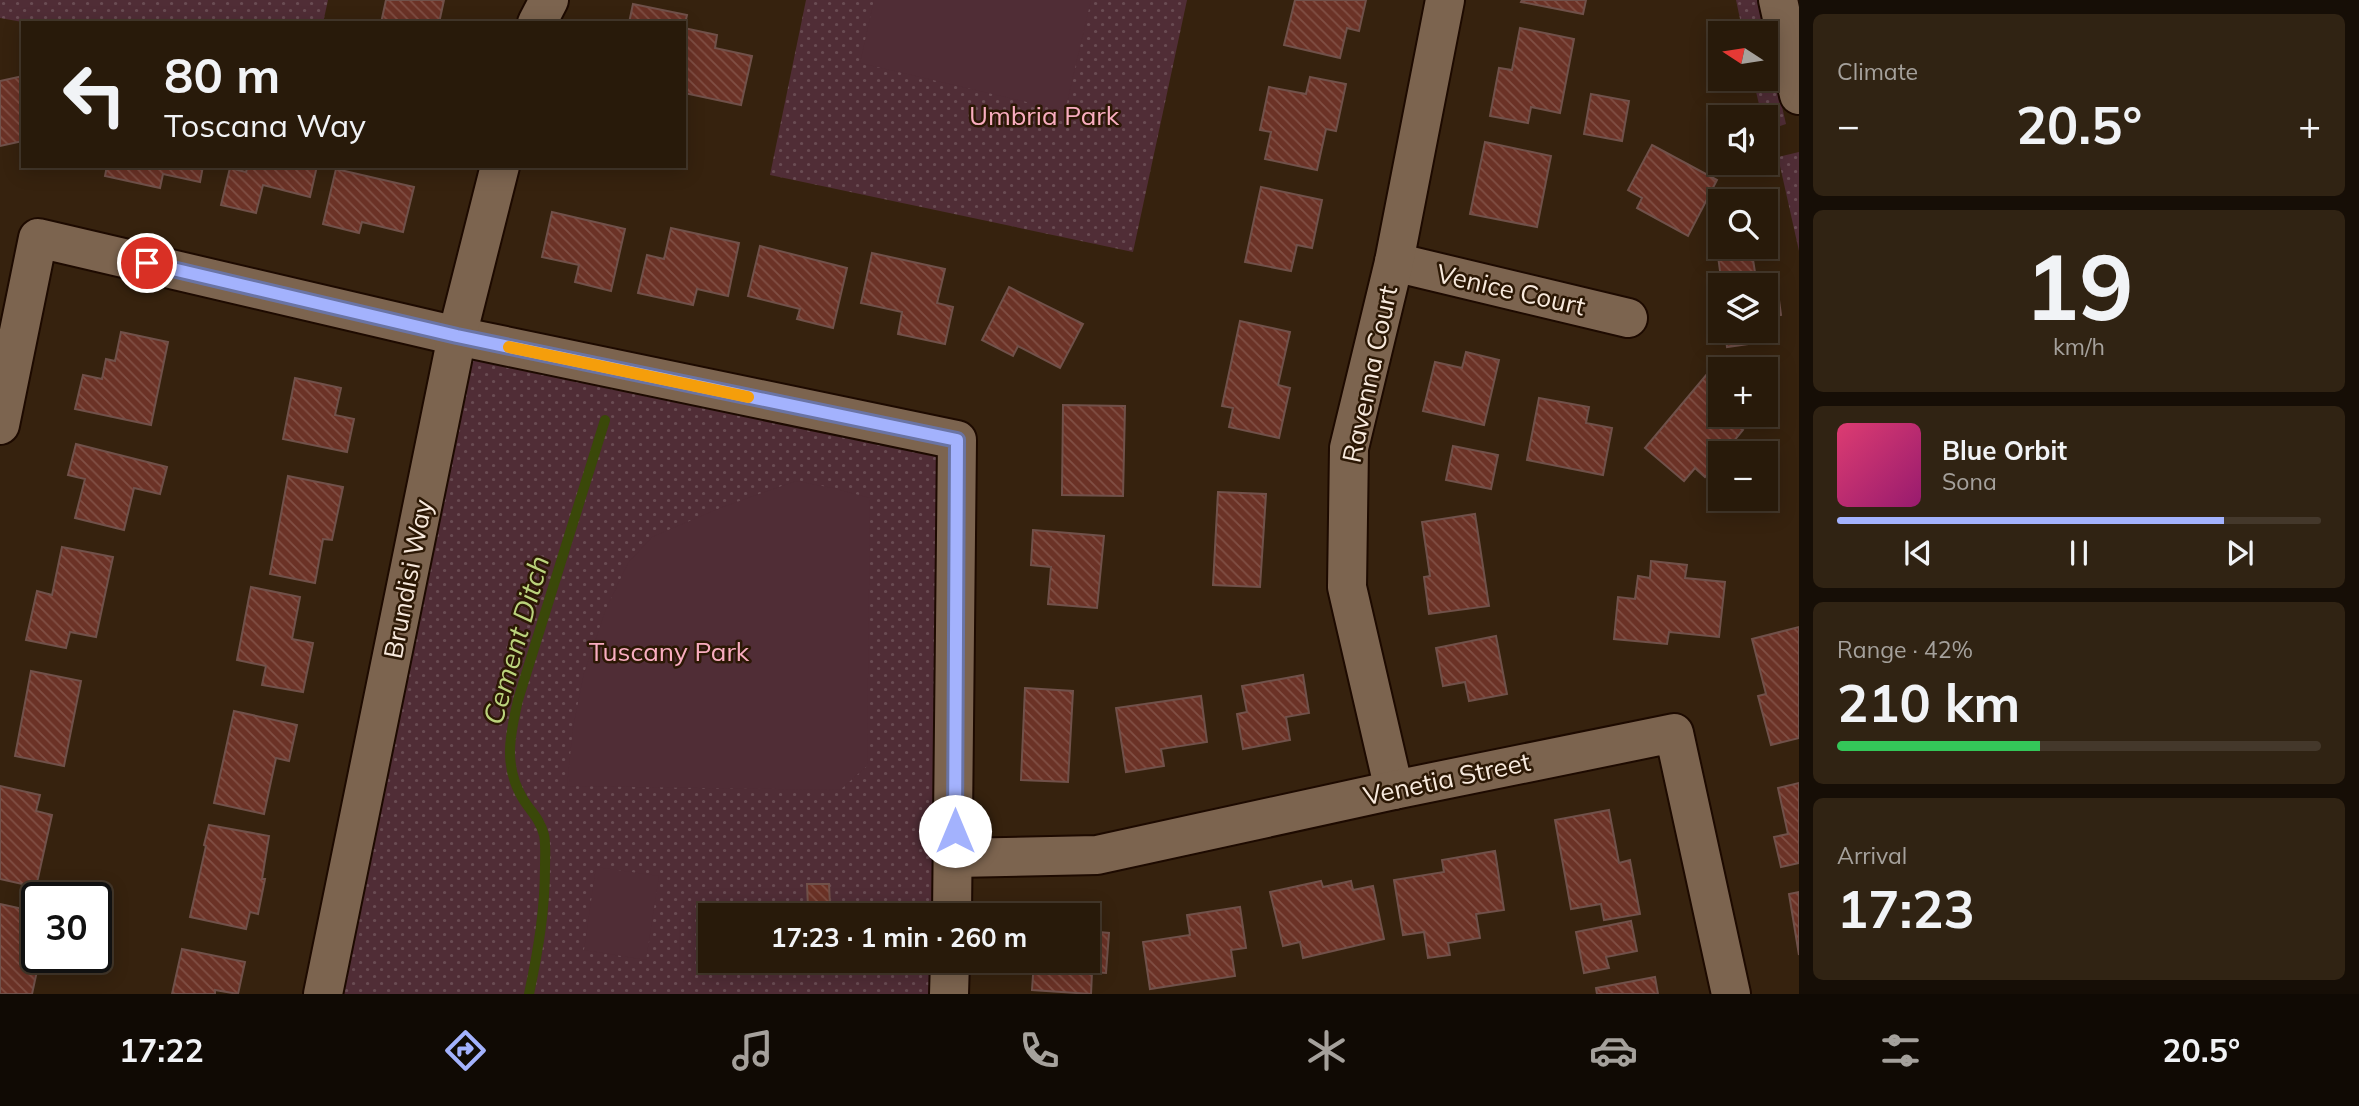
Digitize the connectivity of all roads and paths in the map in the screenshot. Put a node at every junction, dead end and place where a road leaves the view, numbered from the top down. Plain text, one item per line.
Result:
1 (549, 0) edge
2 (1445, 0) edge
3 (1778, 0) edge
4 (538, 21) edge
5 (1799, 94) edge
6 (499, 168) edge
7 (1394, 262) junction
8 (1628, 318) dead end
9 (457, 336) junction
10 (0, 425) edge
11 (1394, 790) junction
12 (955, 858) junction
13 (953, 903) edge
14 (950, 973) edge
15 (323, 994) edge
16 (949, 994) edge
17 (1731, 994) edge

1 - 4 street
2 - 7 street, Ravenna Court
3 - 5 street
6 - 9 street, Brundisi Way
7 - 8 street, Venice Court
7 - 11 street, Ravenna Court
9 - 10 street
9 - 12 street
9 - 15 street, Brundisi Way
11 - 12 street, Venetia Street
11 - 17 street, Venetia Street
12 - 13 street
14 - 16 street

